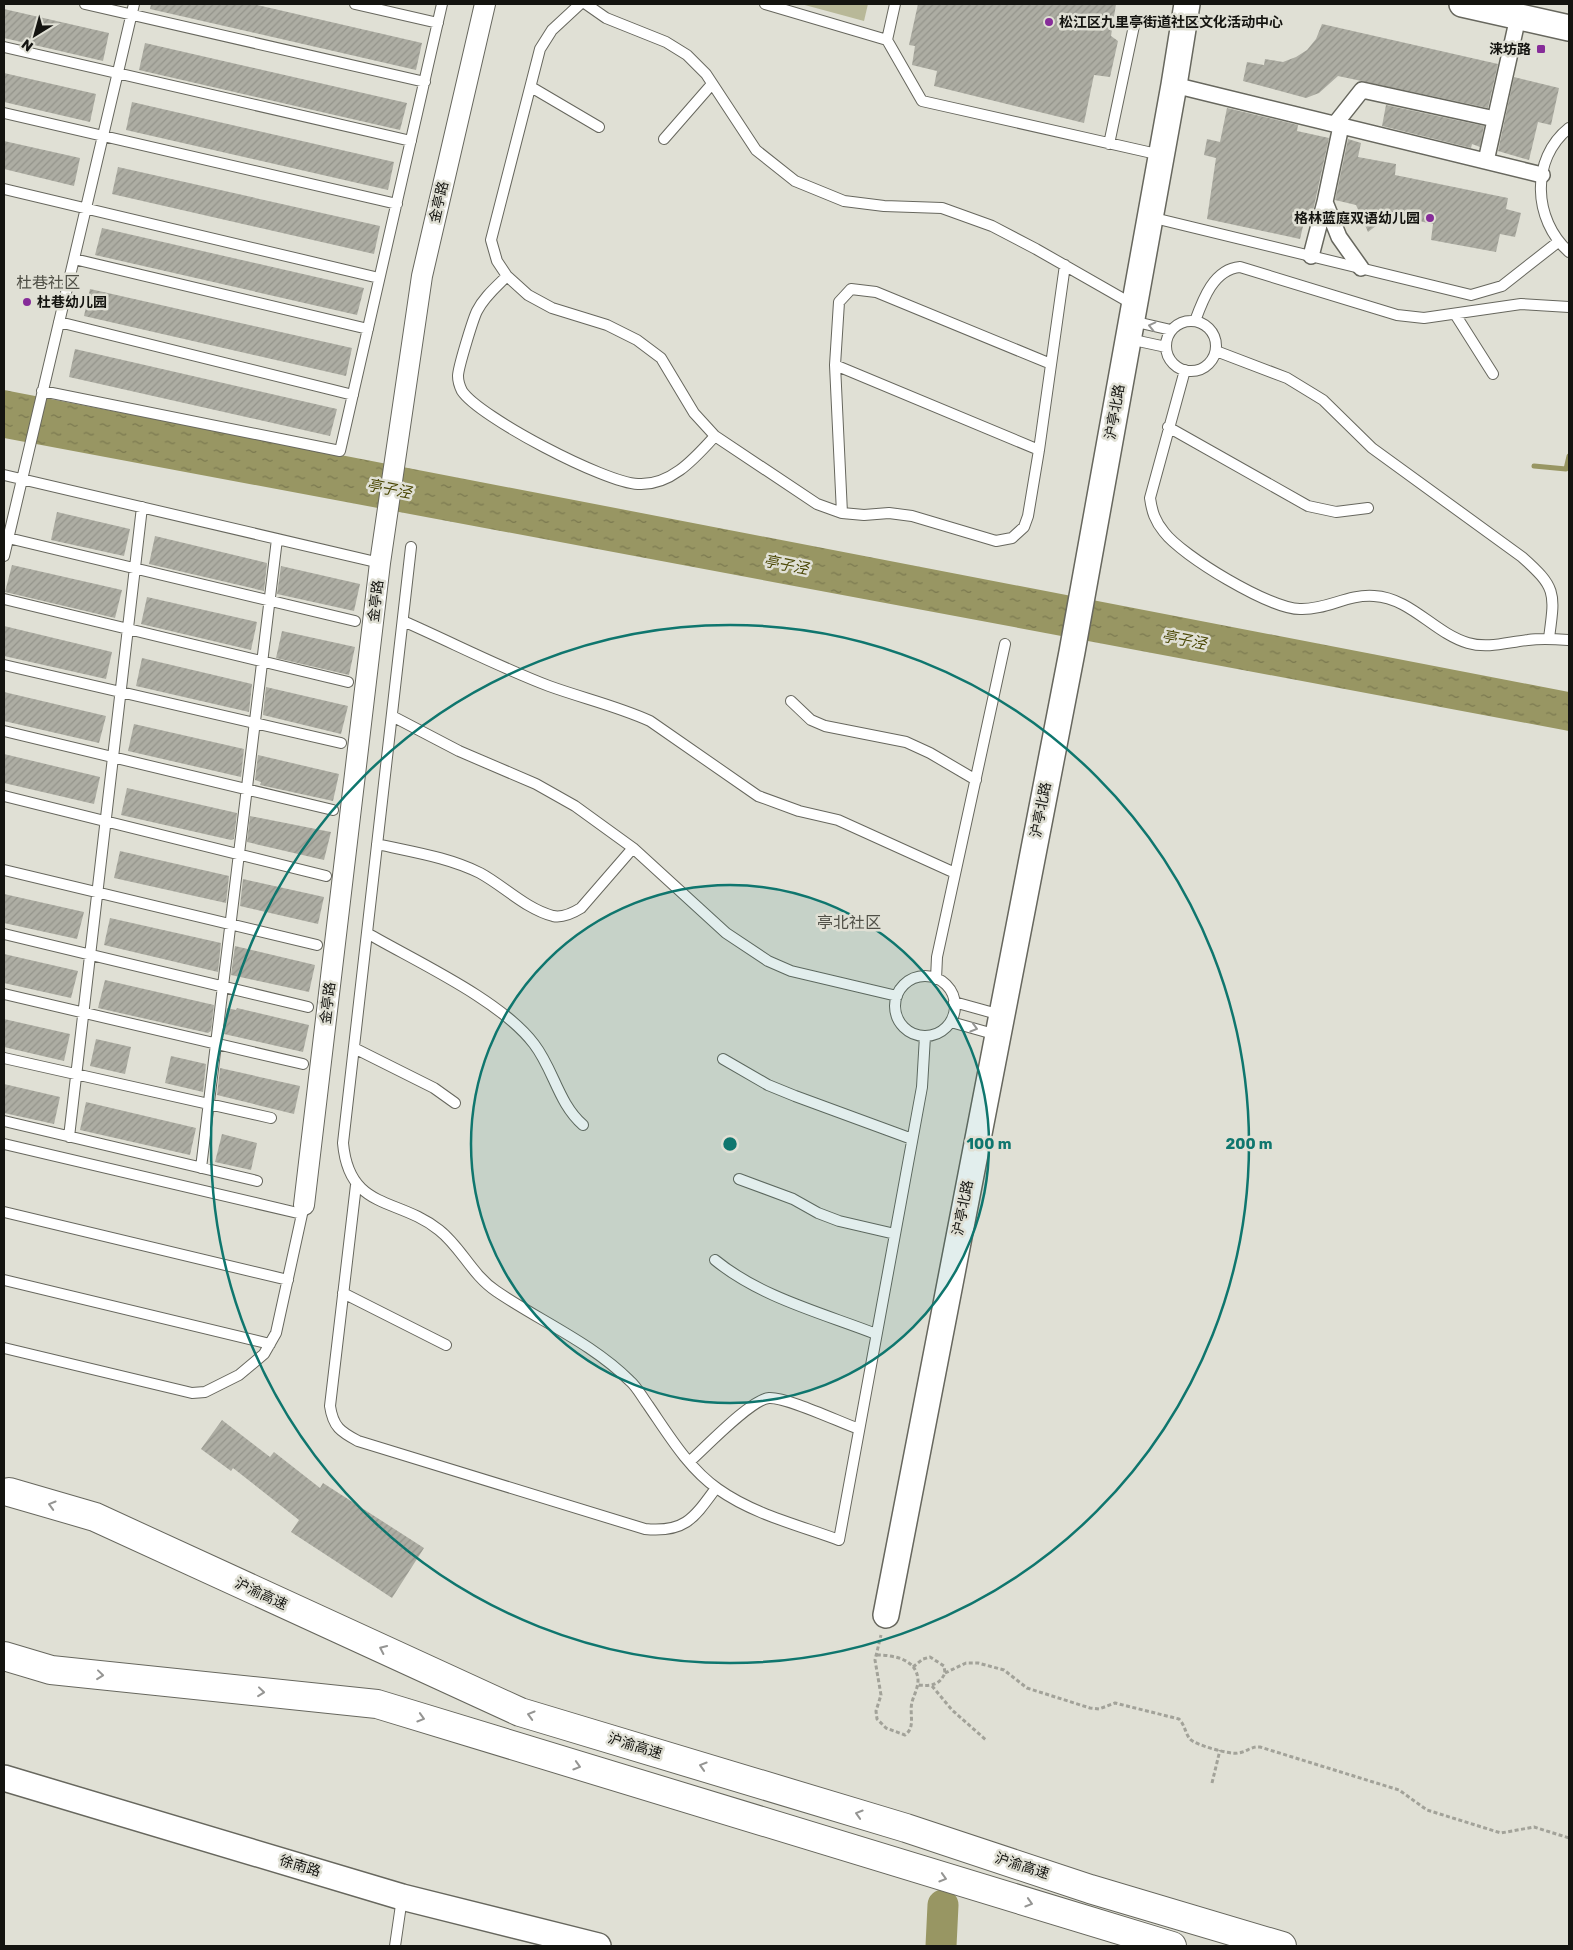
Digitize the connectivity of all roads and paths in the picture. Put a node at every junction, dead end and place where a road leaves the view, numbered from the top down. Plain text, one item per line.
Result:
1 (85, 4) edge
2 (134, 4) edge
3 (355, 4) edge
4 (442, 4) edge
5 (485, 4) edge
6 (580, 4) edge
7 (586, 4) edge
8 (765, 4) edge
9 (895, 4) edge
10 (1187, 4) edge
11 (1462, 4) edge
12 (132, 14) junction
13 (1518, 17) junction
14 (1135, 20) dead end
15 (438, 23) junction
16 (1569, 28) edge
17 (886, 40) junction
18 (4, 47) edge
19 (118, 73) junction
20 (424, 82) junction
21 (712, 84) junction
22 (1174, 85) junction
23 (531, 87) junction
24 (4, 113) edge
25 (1495, 119) junction
26 (1338, 125) junction
27 (600, 127) dead end
28 (1569, 128) edge
29 (103, 136) junction
30 (664, 139) dead end
31 (411, 141) junction
32 (1109, 144) junction
33 (1162, 156) junction
34 (1486, 161) junction
35 (1542, 176) junction
36 (4, 189) edge
37 (1324, 202) junction
38 (396, 204) junction
39 (86, 209) junction
40 (1150, 217) junction
41 (1558, 242) junction
42 (1569, 252) edge
43 (1311, 256) junction
44 (74, 259) junction
45 (1065, 265) junction
46 (1361, 268) junction
47 (507, 276) junction
48 (380, 278) junction
49 (1569, 307) edge
50 (1455, 314) junction
51 (1195, 321) junction
52 (59, 322) junction
53 (1132, 322) junction
54 (368, 329) junction
55 (1172, 330) junction
56 (1166, 347) junction
57 (1216, 352) junction
58 (1051, 364) junction
59 (835, 365) junction
60 (1185, 370) junction
61 (1493, 374) dead end
62 (42, 391) junction
63 (353, 395) junction
64 (1168, 427) junction
65 (715, 436) junction
66 (1039, 450) junction
67 (4, 474) edge
68 (22, 479) junction
69 (142, 507) junction
70 (1368, 508) dead end
71 (842, 513) junction
72 (6, 538) edge
73 (277, 539) junction
74 (411, 547) dead end
75 (4, 556) edge
76 (380, 563) junction
77 (135, 569) junction
78 (4, 599) edge
79 (270, 601) junction
80 (355, 621) dead end
81 (403, 621) junction
82 (128, 629) junction
83 (1549, 638) junction
84 (1569, 640) edge
85 (1005, 644) dead end
86 (263, 661) junction
87 (4, 665) edge
88 (348, 682) dead end
89 (121, 692) junction
90 (791, 701) dead end
91 (392, 716) junction
92 (255, 723) junction
93 (4, 731) edge
94 (341, 743) dead end
95 (113, 757) junction
96 (976, 780) junction
97 (247, 789) junction
98 (4, 796) edge
99 (333, 810) dead end
100 (106, 821) junction
101 (377, 844) junction
102 (633, 848) junction
103 (239, 854) junction
104 (4, 870) edge
105 (955, 873) junction
106 (326, 876) dead end
107 (98, 892) junction
108 (231, 924) junction
109 (367, 933) junction
110 (4, 934) edge
111 (317, 945) dead end
112 (90, 954) junction
113 (936, 979) junction
114 (223, 986) junction
115 (4, 994) edge
116 (897, 996) junction
117 (954, 1002) junction
118 (308, 1007) dead end
119 (84, 1013) junction
120 (950, 1022) junction
121 (999, 1025) junction
122 (925, 1036) junction
123 (216, 1044) junction
124 (354, 1048) junction
125 (4, 1058) edge
126 (723, 1059) dead end
127 (303, 1064) dead end
128 (76, 1074) junction
129 (455, 1103) dead end
130 (209, 1104) junction
131 (271, 1118) dead end
132 (4, 1121) edge
133 (583, 1124) dead end
134 (69, 1137) junction
135 (912, 1139) junction
136 (4, 1144) edge
137 (201, 1168) junction
138 (739, 1179) dead end
139 (257, 1181) dead end
140 (356, 1185) junction
141 (303, 1209) junction
142 (4, 1212) edge
143 (895, 1234) junction
144 (715, 1260) dead end
145 (4, 1280) edge
146 (288, 1280) junction
147 (343, 1293) junction
148 (876, 1334) junction
149 (270, 1344) junction
150 (446, 1345) dead end
151 (4, 1348) edge
152 (859, 1429) junction
153 (689, 1462) junction
154 (716, 1488) junction
155 (9, 1492) dead end
156 (886, 1615) joint
157 (877, 1655) junction
158 (4, 1656) edge
159 (913, 1667) junction
160 (945, 1673) junction
161 (917, 1685) junction
162 (932, 1686) junction
163 (986, 1740) dead end
164 (1220, 1750) junction
165 (4, 1778) edge
166 (1212, 1783) dead end
167 (1569, 1838) edge
168 (985, 1853) junction
169 (402, 1897) junction
170 (395, 1946) edge
171 (598, 1946) edge
172 (1172, 1946) edge
173 (1282, 1946) edge
174 (1300, 1946) edge

1 - 12 lane
2 - 12 lane
3 - 15 lane
4 - 15 lane
5 - 76 street, 金亭路
6 - 23 lane
7 - 21 lane
8 - 17 lane
9 - 17 lane
10 - 22 street, 沪亭北路
11 - 13 street
12 - 19 lane
12 - 20 lane
13 - 16 street
13 - 25 street
14 - 32 lane
15 - 20 lane
17 - 32 lane
18 - 19 lane
19 - 29 lane
19 - 31 lane
20 - 31 lane
21 - 30 lane
21 - 45 lane
22 - 26 street
22 - 33 street, 沪亭北路
23 - 27 lane
23 - 47 lane
24 - 29 lane
25 - 26 street
25 - 34 street
26 - 34 street
26 - 37 street
28 - 35 lane
29 - 38 lane
29 - 39 lane
31 - 38 lane
32 - 33 lane
33 - 40 street, 沪亭北路
34 - 35 street
35 - 41 lane
36 - 39 lane
37 - 43 street
37 - 46 street
38 - 48 lane
39 - 44 lane
39 - 48 lane
40 - 43 lane
40 - 53 street, 沪亭北路
41 - 42 lane
41 - 46 lane
43 - 46 lane
44 - 52 lane
44 - 54 lane
45 - 53 lane
45 - 58 lane
47 - 65 lane
47 - 65 lane
48 - 54 lane
49 - 50 lane
50 - 51 lane
50 - 61 lane
51 - 55 lane
51 - 57 lane
52 - 62 lane
52 - 63 lane
55 -> 53 lane
53 - 56 lane
53 - 121 street, 沪亭北路
54 - 63 lane
55 - 56 lane
56 - 60 lane
57 - 60 lane
57 - 83 lane
58 - 59 lane
58 - 66 lane
59 - 66 lane
59 - 71 lane
60 - 64 lane
62 - 63 lane
62 - 68 lane
64 - 70 lane
64 - 83 lane
65 - 71 lane
66 - 71 lane
67 - 68 lane
68 - 69 lane
68 - 72 lane
69 - 73 lane
69 - 77 lane
72 - 75 lane
72 - 77 lane
73 - 76 lane
73 - 79 lane
74 - 81 lane
76 - 141 street, 金亭路
77 - 79 lane
77 - 82 lane
78 - 82 lane
79 - 80 lane
79 - 86 lane
81 - 91 lane
81 - 105 lane
82 - 86 lane
82 - 89 lane
83 - 84 lane
85 - 96 lane
86 - 88 lane
86 - 92 lane
87 - 89 lane
89 - 92 lane
89 - 95 lane
90 - 96 lane
91 - 101 lane
91 - 102 lane
92 - 94 lane
92 - 97 lane
93 - 95 lane
95 - 97 lane
95 - 100 lane
96 - 105 lane
97 - 99 lane
97 - 103 lane
98 - 100 lane
100 - 103 lane
100 - 107 lane
101 - 102 lane
101 - 109 lane
102 - 116 lane
103 - 106 lane
103 - 108 lane
104 - 107 lane
105 - 113 lane
107 - 108 lane
107 - 112 lane
108 - 111 lane
108 - 114 lane
109 - 124 lane
109 - 133 lane
110 - 112 lane
112 - 114 lane
112 - 119 lane
113 - 116 lane
113 - 117 lane
114 - 118 lane
114 - 123 lane
115 - 119 lane
116 - 122 lane
117 - 120 lane
117 - 121 lane
119 - 123 lane
119 - 128 lane
120 -> 121 lane
120 - 122 lane
121 - 156 street, 沪亭北路
122 - 135 lane
123 - 127 lane
123 - 130 lane
124 - 129 lane
124 - 140 lane
125 - 128 lane
126 - 135 lane
128 - 130 lane
128 - 134 lane
130 - 131 lane
130 - 137 lane
132 - 134 lane
134 - 137 lane
135 - 143 lane
136 - 141 lane
137 - 139 lane
138 - 143 lane
140 - 147 lane
140 - 153 lane
141 - 146 lane
142 - 146 lane
143 - 148 lane
144 - 148 lane
145 - 149 lane
146 - 149 lane
147 - 150 lane
147 - 154 lane
148 - 152 lane
149 - 151 lane
152 - 153 lane
152 - 154 lane
153 - 154 lane
168 -> 155 highway, 沪渝高速
156 - 157 path
157 - 159 path
157 - 161 path
158 -> 172 highway
159 - 160 path
159 - 161 path
160 - 162 path
160 - 164 path
161 - 162 path
162 - 163 path
164 - 166 path
164 - 167 path
165 - 169 street, 徐南路
168 - 173 highway, 沪渝高速
168 - 174 highway
169 - 170 lane
169 - 171 street, 徐南路

